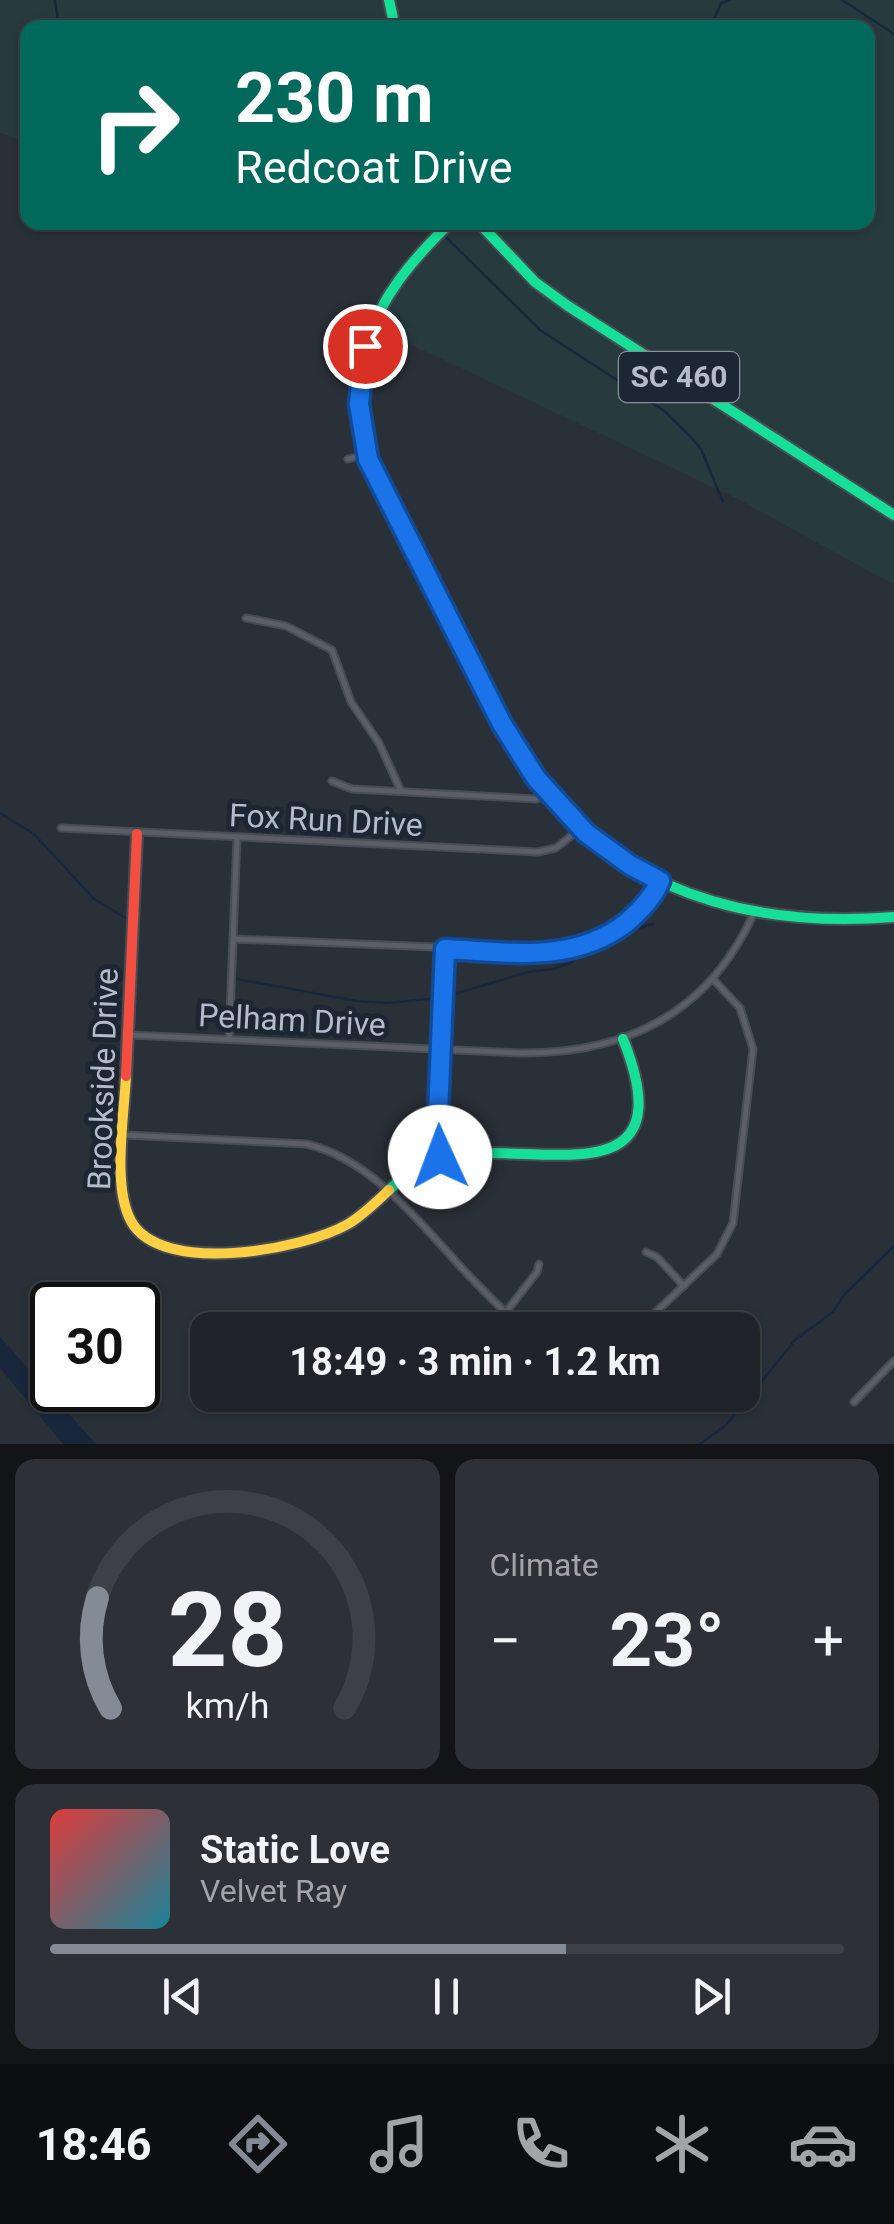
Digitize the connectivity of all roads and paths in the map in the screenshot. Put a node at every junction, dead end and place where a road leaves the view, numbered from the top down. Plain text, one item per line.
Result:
1 (443, 230) edge
2 (486, 230) edge
3 (366, 454) junction
4 (348, 458) dead end
5 (894, 515) edge
6 (246, 618) dead end
7 (332, 781) dead end
8 (401, 792) junction
9 (550, 794) junction
10 (62, 828) dead end
11 (581, 828) junction
12 (138, 834) junction
13 (238, 838) junction
14 (660, 881) junction
15 (754, 913) junction
16 (894, 917) edge
17 (233, 939) junction
18 (445, 949) junction
19 (713, 980) junction
20 (129, 1035) junction
21 (229, 1039) junction
22 (624, 1039) junction
23 (440, 1050) junction
24 (124, 1135) junction
25 (440, 1157) junction
26 (386, 1190) junction
27 (646, 1252) dead end
28 (539, 1264) dead end
29 (684, 1286) junction
30 (506, 1312) joint
31 (656, 1312) edge
32 (894, 1361) edge
33 (854, 1402) dead end

1 - 3 street
2 - 5 street, SC 460
3 - 4 street
3 - 9 street
6 - 8 street
7 - 8 street
8 - 9 street
9 - 11 street
10 - 12 street, Fox Run Drive
11 - 13 street, Fox Run Drive
11 - 14 street
12 - 13 street, Fox Run Drive
12 - 20 street, Brookside Drive
13 - 17 street
14 - 15 street
14 - 18 street
15 - 16 street
15 - 19 street, Pelham Drive
17 - 18 street
17 - 21 street
18 - 23 street
19 - 22 street, Pelham Drive
19 - 29 street
20 - 21 street, Pelham Drive
20 - 24 street, Brookside Drive
21 - 23 street, Pelham Drive
22 - 23 street, Pelham Drive
22 - 25 street, Brookside Drive
23 - 25 street
24 - 26 street
24 - 26 street, Brookside Drive
25 - 26 street, Brookside Drive
26 - 30 street
27 - 29 street
28 - 30 street
29 - 31 street
32 - 33 street

